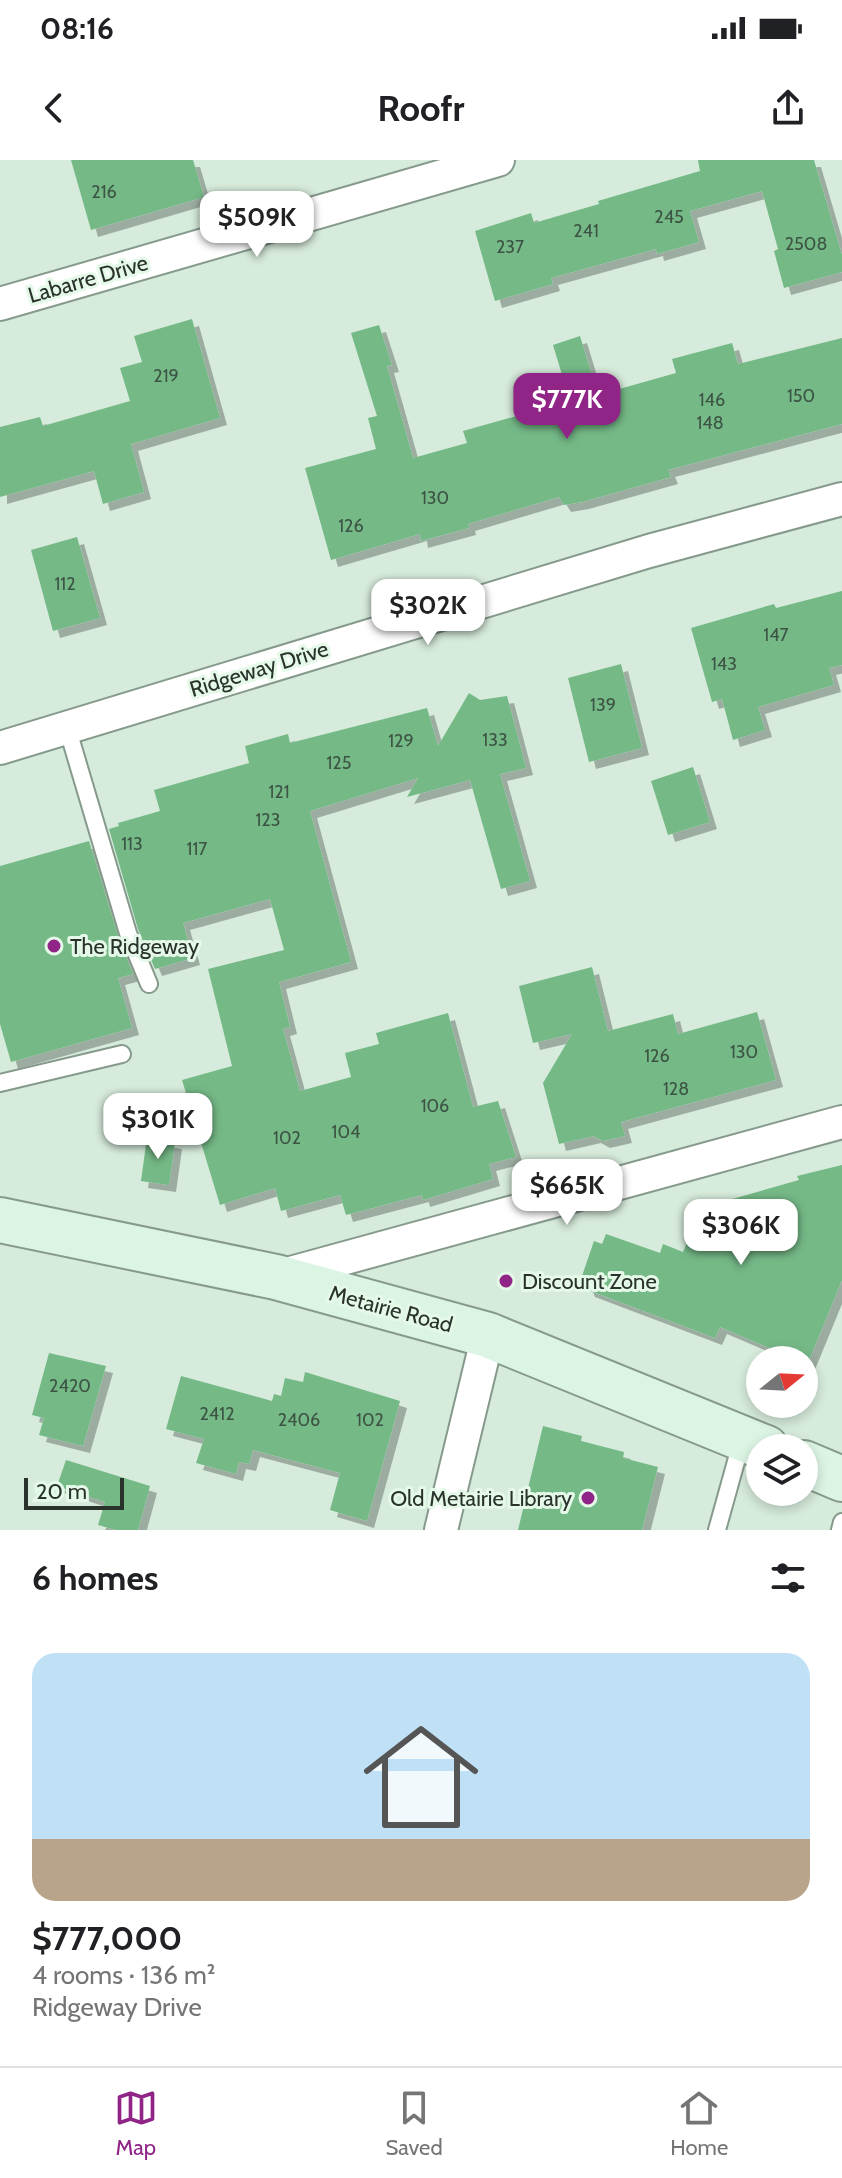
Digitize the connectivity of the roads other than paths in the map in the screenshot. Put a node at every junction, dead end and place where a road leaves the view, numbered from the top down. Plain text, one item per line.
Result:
1 (498, 160) edge
2 (0, 304) edge
3 (842, 499) edge
4 (67, 727) junction
5 (0, 748) edge
6 (149, 984) dead end
7 (122, 1054) dead end
8 (0, 1083) edge
9 (842, 1122) edge
10 (0, 1220) edge
11 (276, 1277) junction
12 (488, 1335) junction
13 (746, 1440) edge
14 (746, 1462) edge
15 (818, 1469) edge
16 (842, 1479) edge
17 (842, 1522) edge
18 (441, 1530) edge
19 (717, 1530) edge
20 (840, 1530) edge

1 - 2 street, Labarre Drive
3 - 4 street, Ridgeway Drive
4 - 5 street, Ridgeway Drive
4 - 6 lane
7 - 8 lane
9 - 11 street
10 - 11 main road, Metairie Road
11 - 12 main road, Metairie Road
12 - 13 main road, Metairie Road
12 - 18 street
14 - 19 lane
15 - 16 main road
17 - 20 lane

